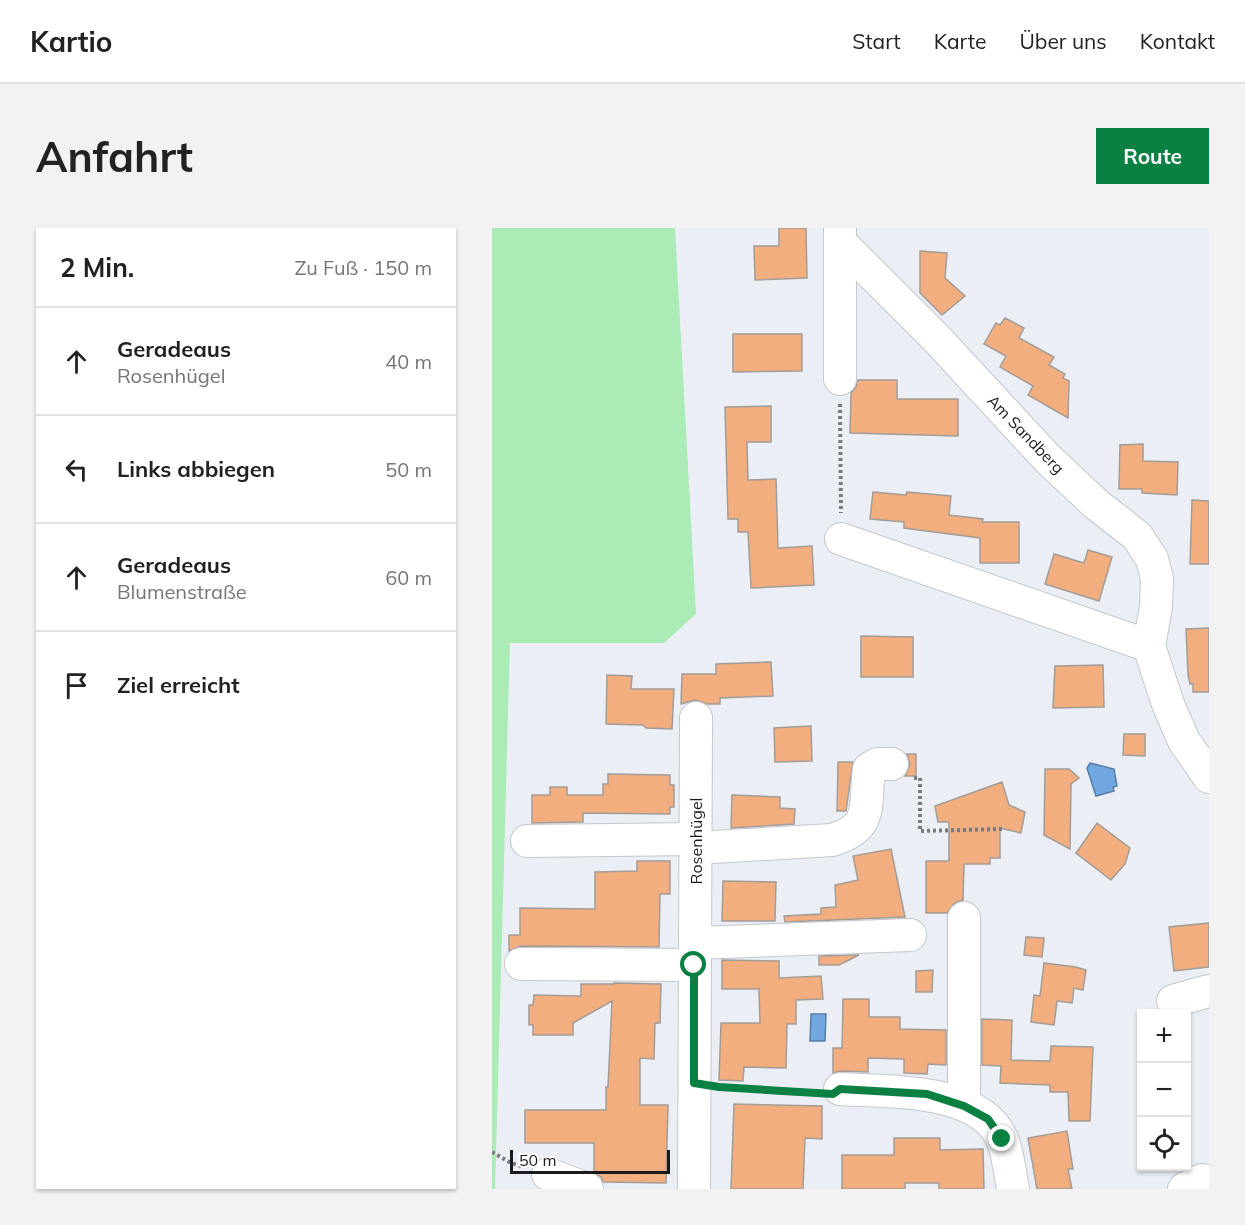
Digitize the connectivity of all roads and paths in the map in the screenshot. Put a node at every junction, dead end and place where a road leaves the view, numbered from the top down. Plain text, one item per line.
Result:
1 (840, 235) edge
2 (840, 379) joint
3 (841, 539) joint
4 (1149, 646) junction
5 (696, 718) dead end
6 (892, 764) joint
7 (1209, 777) edge
8 (1003, 829) dead end
9 (526, 841) dead end
10 (696, 844) junction
11 (964, 918) dead end
12 (910, 935) dead end
13 (695, 954) junction
14 (521, 964) dead end
15 (1209, 991) edge
16 (1173, 1001) dead end
17 (694, 1083) junction
18 (840, 1089) joint
19 (964, 1106) junction
20 (492, 1152) edge
21 (548, 1174) joint
22 (587, 1189) edge
23 (693, 1189) edge
24 (1012, 1189) edge

1 - 2 street, Am Sandberg
1 - 4 street, Am Sandberg
2 - 3 path
3 - 4 street
4 - 7 street, Am Sandberg
5 - 10 street, Rosenhügel
6 - 8 path
6 - 10 street
9 - 10 street
10 - 13 street, Rosenhügel
11 - 19 street
12 - 13 street
13 - 14 street
13 - 17 street, Rosenhügel
15 - 16 street
17 - 18 path
17 - 23 street, Rosenhügel
18 - 19 street
19 - 24 street
20 - 21 path
21 - 22 street

